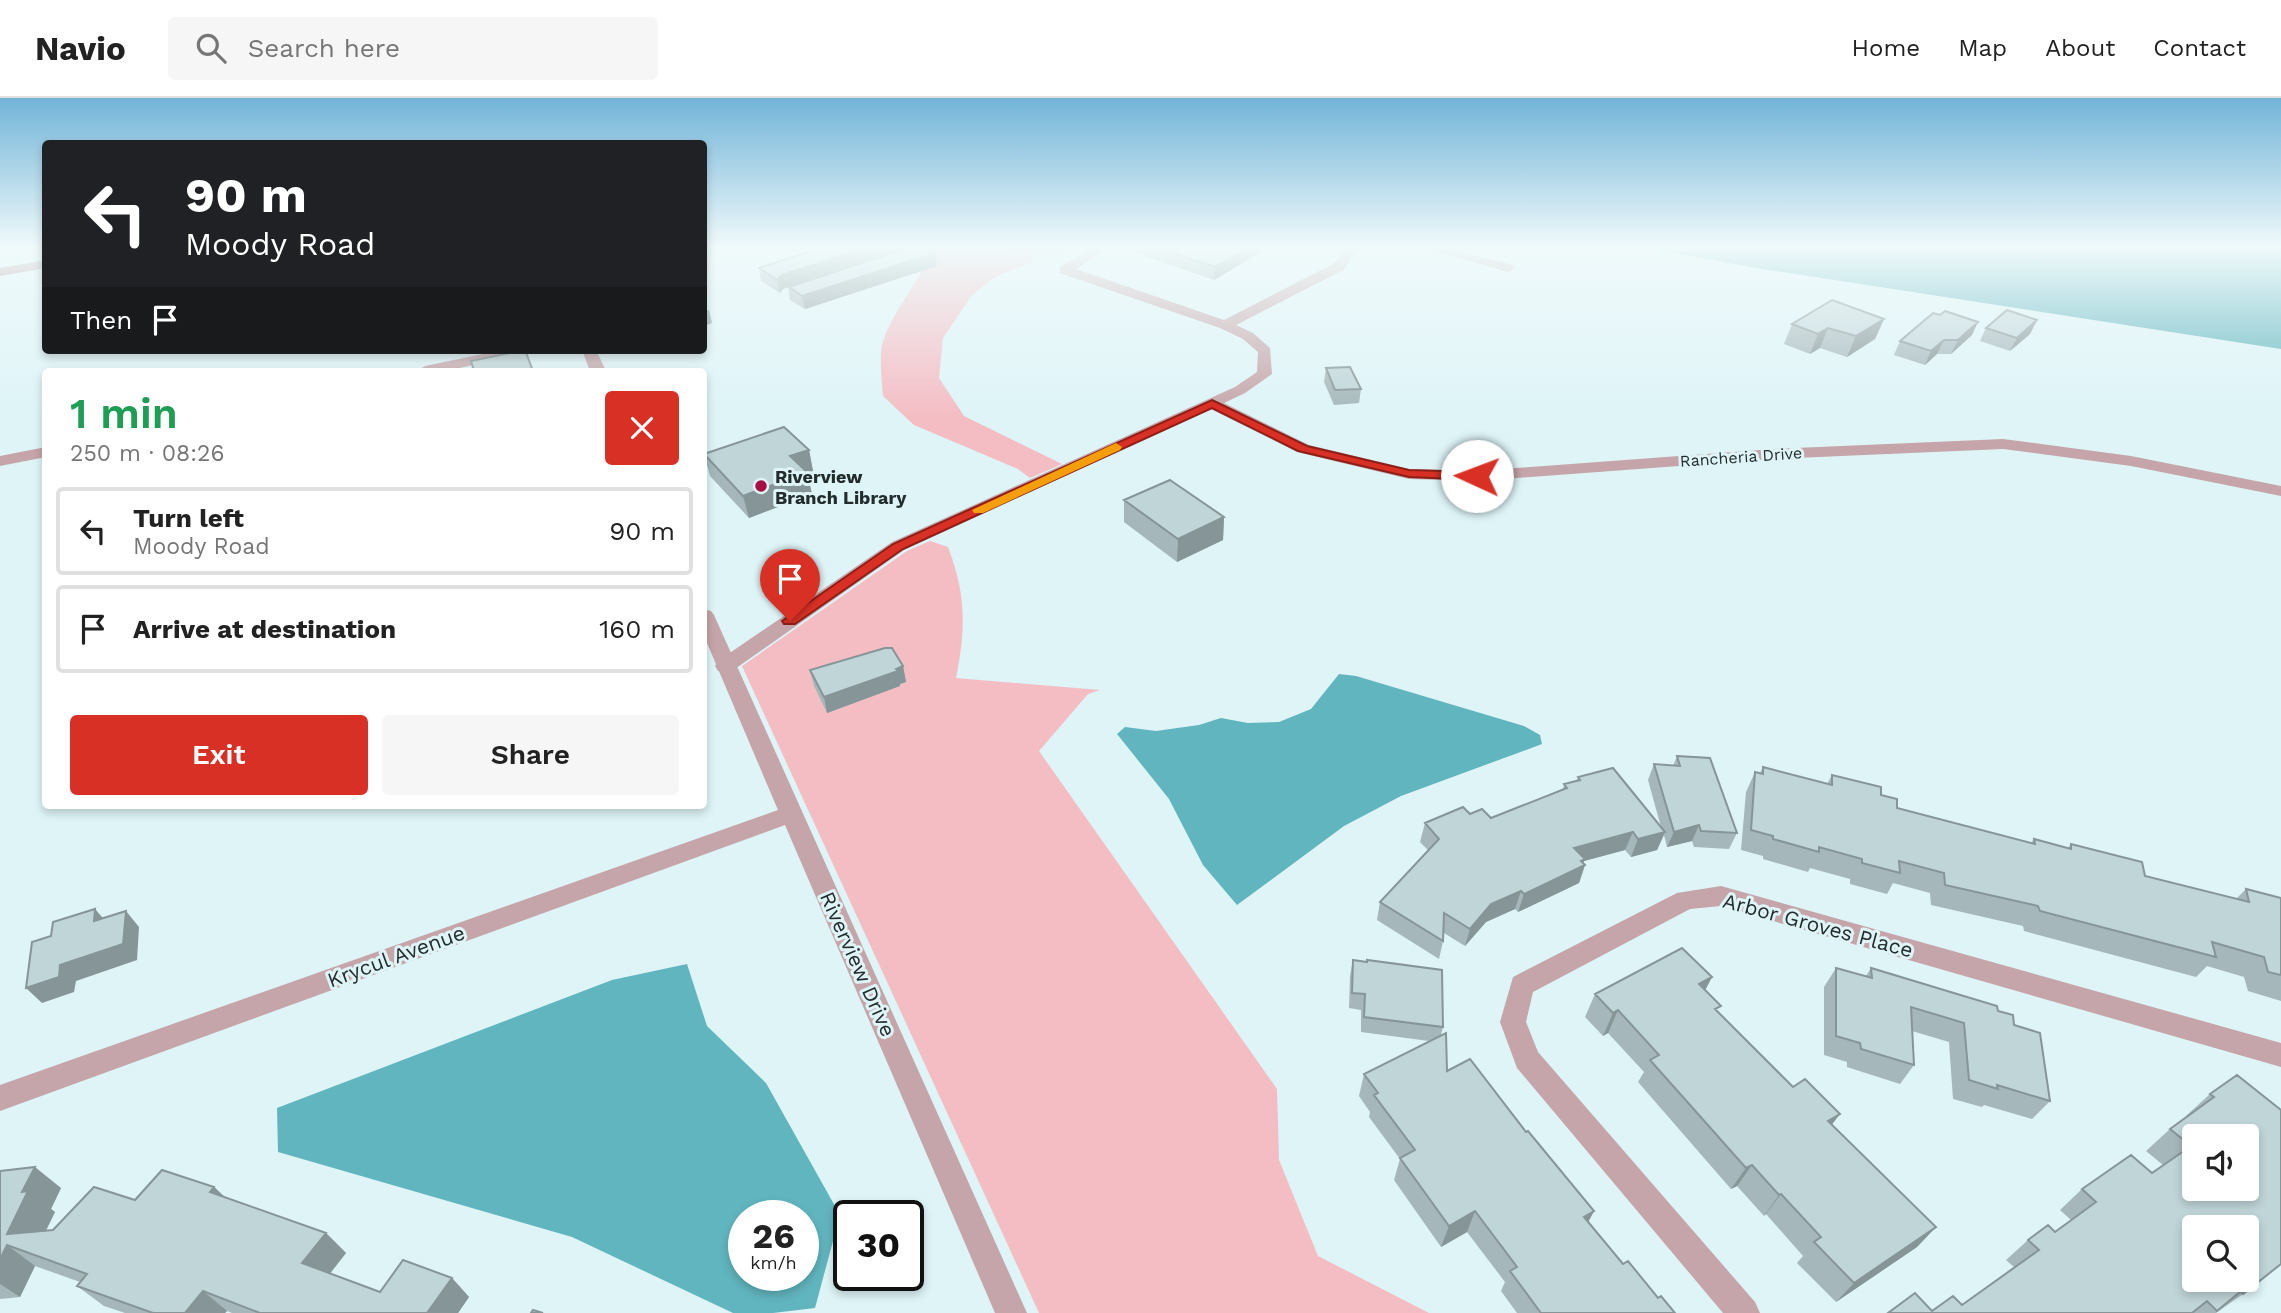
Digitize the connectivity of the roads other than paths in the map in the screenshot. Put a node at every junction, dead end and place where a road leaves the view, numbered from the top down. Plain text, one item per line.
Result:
1 (1161, 303) edge
2 (1272, 303) edge
3 (1226, 325) junction
4 (504, 354) edge
5 (439, 368) edge
6 (1212, 403) junction
7 (42, 453) edge
8 (0, 461) edge
9 (2281, 491) edge
10 (707, 623) edge
11 (724, 666) junction
12 (791, 814) junction
13 (2281, 1055) edge
14 (0, 1098) edge
15 (1011, 1313) edge
16 (1744, 1313) edge

1 - 3 street
2 - 3 street
3 - 6 street
4 - 5 street
6 - 9 street, Rancheria Drive
6 - 11 street
7 - 8 street
10 - 11 street, Riverview Drive
11 - 12 street, Riverview Drive
12 - 14 street, Krycul Avenue
12 - 15 street, Riverview Drive
13 - 16 street, Arbor Groves Place

